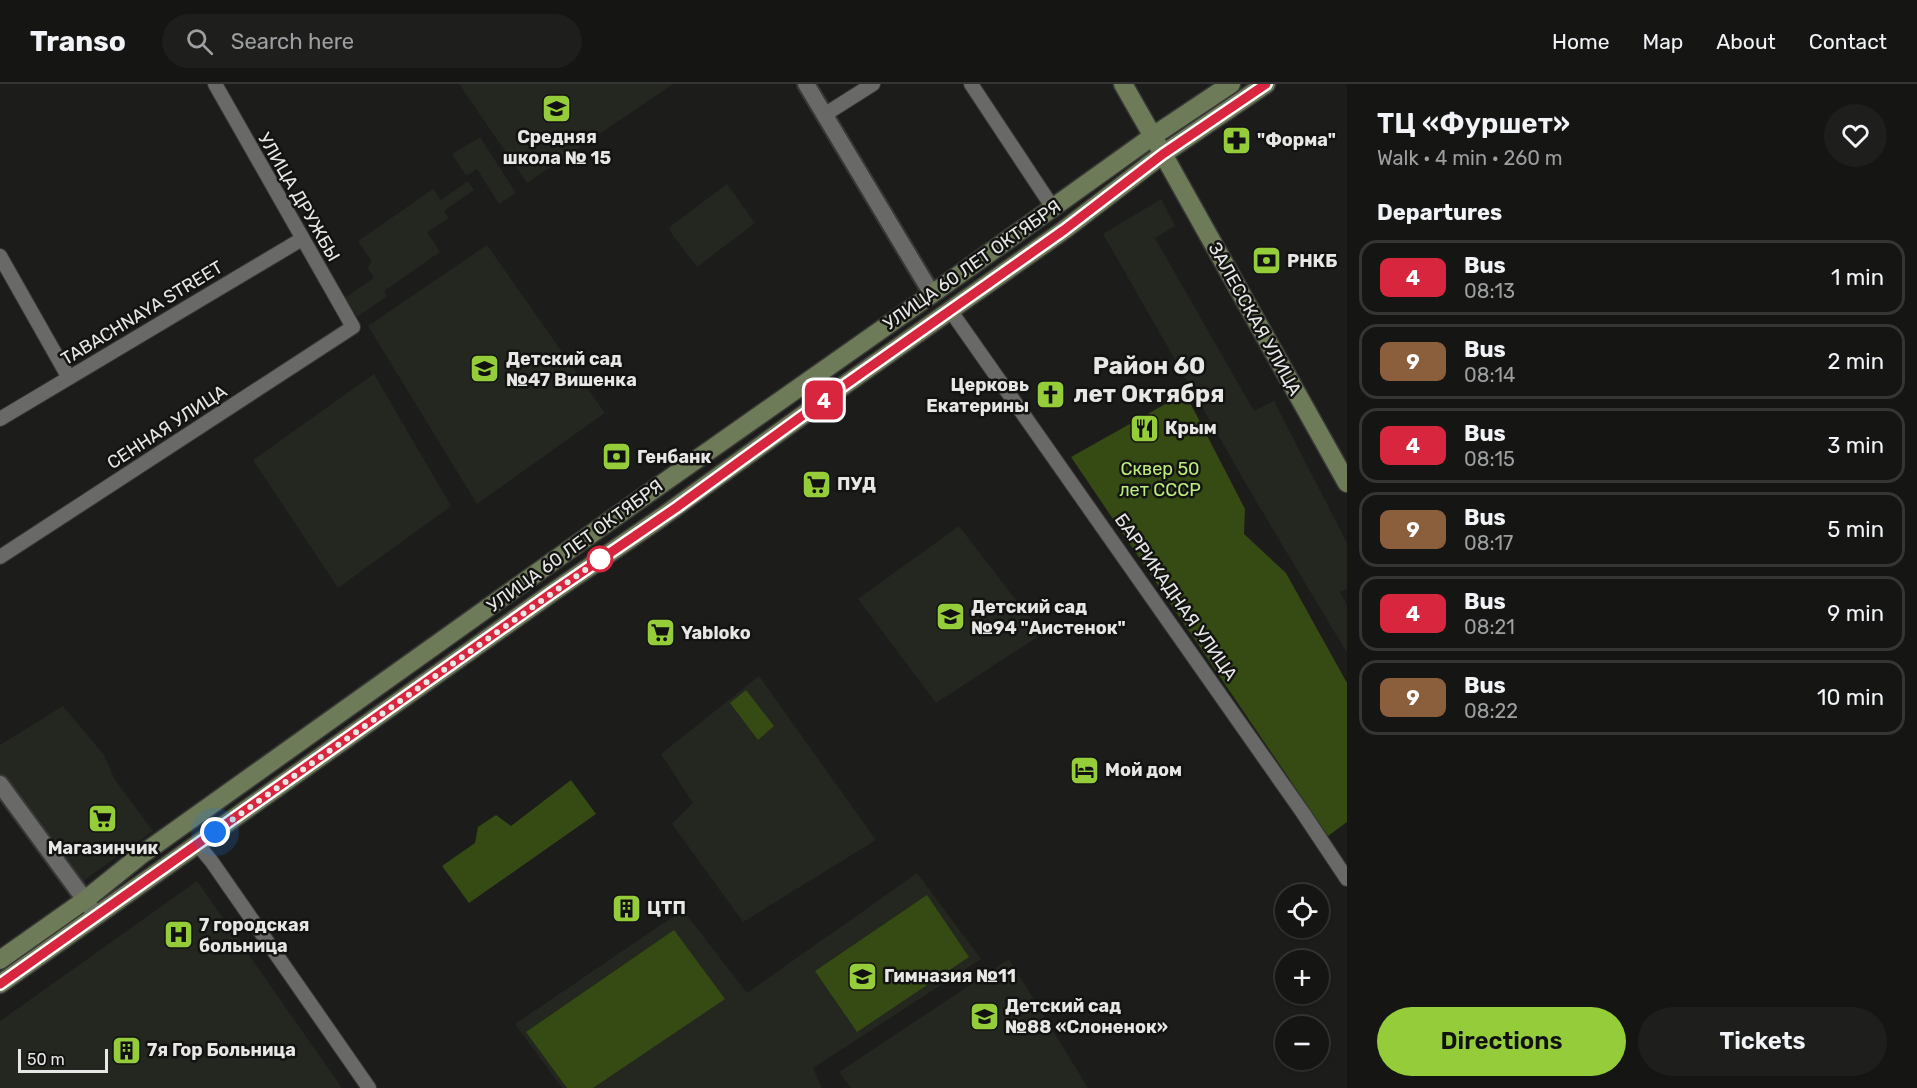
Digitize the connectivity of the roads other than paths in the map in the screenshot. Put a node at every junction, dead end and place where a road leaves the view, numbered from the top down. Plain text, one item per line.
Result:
1 (215, 84) edge
2 (806, 84) edge
3 (873, 84) edge
4 (971, 84) edge
5 (1123, 84) edge
6 (1231, 84) edge
7 (1266, 84) edge
8 (824, 115) junction
9 (1153, 136) junction
10 (1163, 154) junction
11 (1053, 208) junction
12 (302, 239) junction
13 (0, 256) edge
14 (932, 294) junction
15 (950, 310) junction
16 (353, 327) joint
17 (69, 378) junction
18 (0, 419) edge
19 (1347, 483) edge
20 (0, 557) edge
21 (364, 696) junction
22 (377, 716) junction
23 (0, 784) edge
24 (198, 845) junction
25 (1347, 879) edge
26 (91, 908) junction
27 (0, 960) edge
28 (0, 984) edge
29 (369, 1088) edge

1 - 12 street, УЛИЦА ДРУЖБЫ
2 - 8 street
3 - 8 street
4 - 11 street
5 - 9 main road
6 - 9 main road, УЛИЦА 60 ЛЕТ ОКТЯБРЯ
7 - 10 main road, УЛИЦА 60 ЛЕТ ОКТЯБРЯ
8 - 14 street
9 - 10 main road, ЗАЛЕССКАЯ УЛИЦА
9 - 11 main road, УЛИЦА 60 ЛЕТ ОКТЯБРЯ
10 - 15 main road, УЛИЦА 60 ЛЕТ ОКТЯБРЯ
10 - 19 main road, ЗАЛЕССКАЯ УЛИЦА
11 - 14 main road, УЛИЦА 60 ЛЕТ ОКТЯБРЯ
12 - 16 street, УЛИЦА ДРУЖБЫ
12 - 17 street, TABACHNAYA STREET
13 - 17 street
14 - 21 main road, УЛИЦА 60 ЛЕТ ОКТЯБРЯ
15 - 22 main road, УЛИЦА 60 ЛЕТ ОКТЯБРЯ
15 - 25 street, БАРРИКАДНАЯ УЛИЦА
16 - 20 street, СЕННАЯ УЛИЦА
17 - 18 street, TABACHNAYA STREET
21 - 22 main road
21 - 26 main road, УЛИЦА 60 ЛЕТ ОКТЯБРЯ
22 - 24 main road, УЛИЦА 60 ЛЕТ ОКТЯБРЯ
23 - 26 street
24 - 26 main road, УЛИЦА 60 ЛЕТ ОКТЯБРЯ
24 - 29 street
26 - 27 main road, УЛИЦА 60 ЛЕТ ОКТЯБРЯ
26 - 28 main road, УЛИЦА 60 ЛЕТ ОКТЯБРЯ

